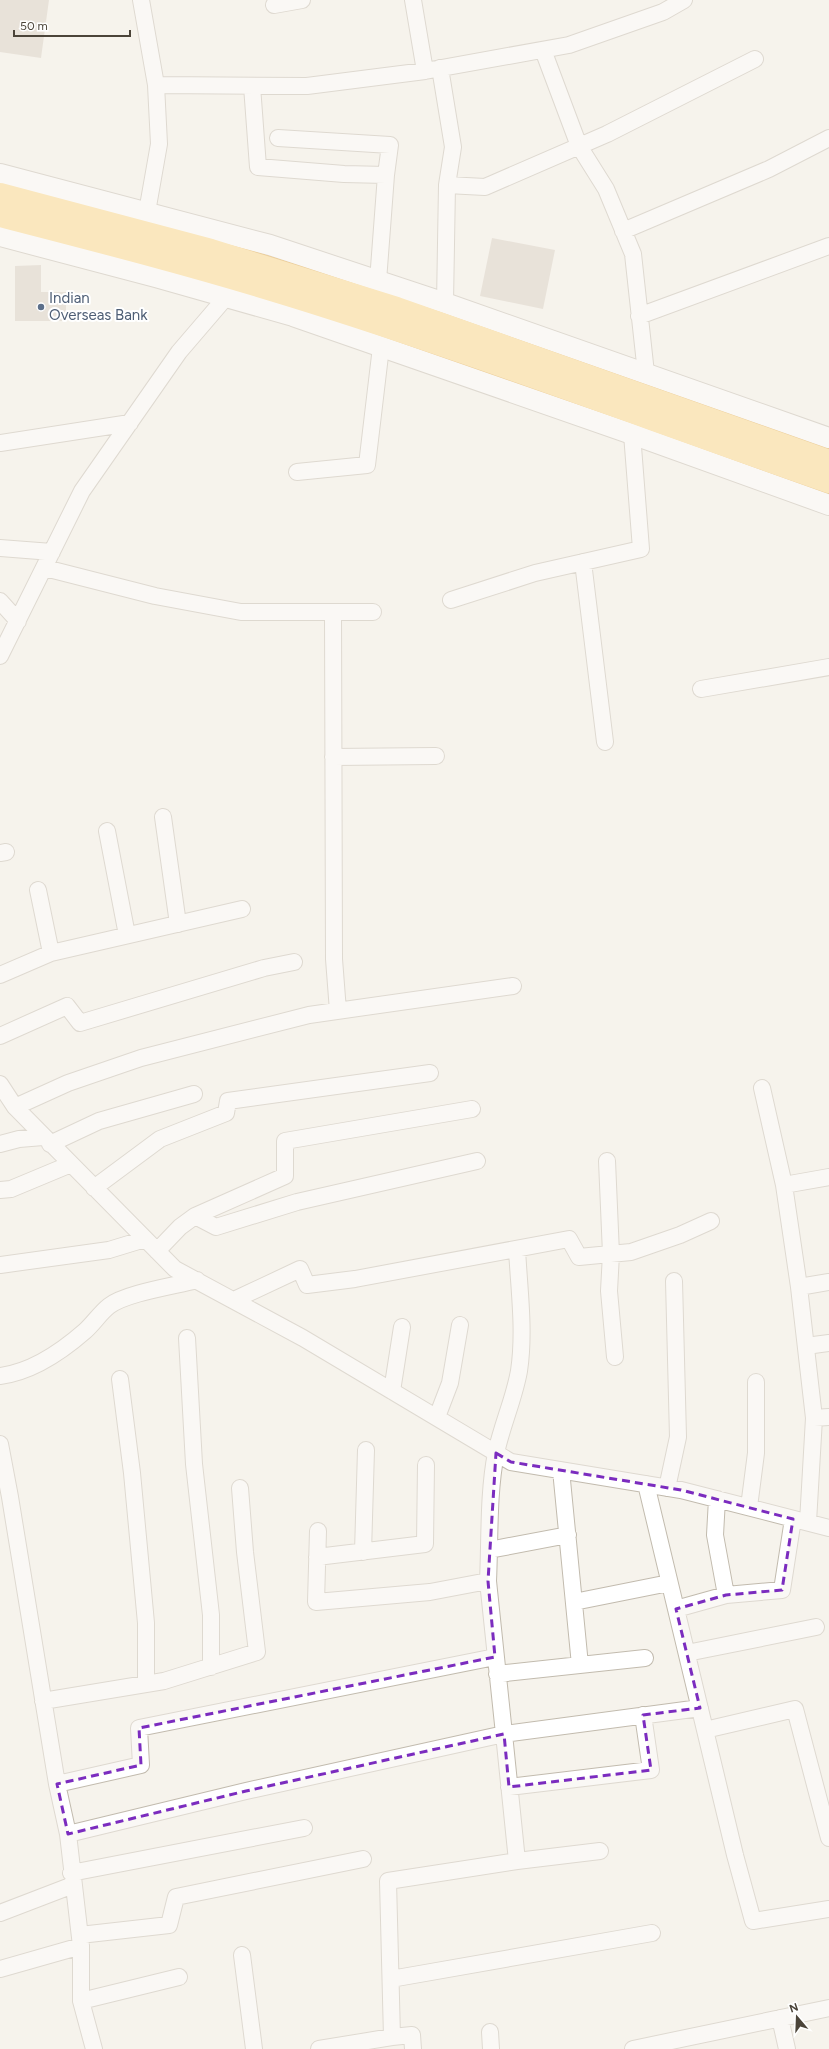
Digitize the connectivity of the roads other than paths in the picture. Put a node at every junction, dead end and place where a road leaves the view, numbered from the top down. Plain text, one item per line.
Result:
1 (141, 0) edge
2 (302, 0) edge
3 (413, 0) edge
4 (684, 0) edge
5 (274, 5) dead end
6 (543, 50) junction
7 (755, 59) dead end
8 (432, 70) junction
9 (156, 85) junction
10 (252, 86) junction
11 (278, 138) dead end
12 (829, 138) edge
13 (579, 146) junction
14 (0, 174) edge
15 (386, 175) junction
16 (447, 185) junction
17 (0, 194) edge
18 (147, 212) junction
19 (0, 216) edge
20 (623, 231) junction
21 (0, 236) edge
22 (829, 246) edge
23 (378, 281) junction
24 (227, 296) junction
25 (445, 303) junction
26 (639, 316) junction
27 (381, 347) junction
28 (646, 373) junction
29 (130, 423) junction
30 (632, 434) junction
31 (829, 438) edge
32 (0, 443) edge
33 (829, 461) edge
34 (297, 472) dead end
35 (829, 482) edge
36 (829, 505) edge
37 (0, 548) edge
38 (52, 552) junction
39 (583, 562) junction
40 (44, 568) junction
41 (451, 600) dead end
42 (0, 601) edge
43 (333, 612) junction
44 (373, 612) dead end
45 (18, 621) junction
46 (0, 656) edge
47 (829, 667) edge
48 (701, 689) dead end
49 (605, 742) dead end
50 (436, 756) dead end
51 (333, 757) junction
52 (163, 817) dead end
53 (107, 831) dead end
54 (38, 890) dead end
55 (242, 909) dead end
56 (178, 924) junction
57 (127, 935) junction
58 (50, 953) junction
59 (294, 962) dead end
60 (0, 975) edge
61 (513, 986) dead end
62 (338, 1011) junction
63 (0, 1036) edge
64 (430, 1073) dead end
65 (0, 1084) edge
66 (762, 1088) dead end
67 (194, 1094) dead end
68 (14, 1107) junction
69 (472, 1109) dead end
70 (47, 1140) junction
71 (0, 1144) edge
72 (477, 1161) dead end
73 (607, 1161) dead end
74 (71, 1164) junction
75 (829, 1177) edge
76 (784, 1185) junction
77 (94, 1188) junction
78 (0, 1190) edge
79 (195, 1216) junction
80 (711, 1221) dead end
81 (145, 1239) junction
82 (517, 1249) junction
83 (157, 1250) junction
84 (611, 1254) junction
85 (0, 1265) edge
86 (197, 1280) junction
87 (674, 1281) dead end
88 (829, 1282) edge
89 (799, 1287) junction
90 (234, 1300) junction
91 (460, 1325) dead end
92 (402, 1328) dead end
93 (187, 1338) dead end
94 (829, 1343) edge
95 (806, 1346) junction
96 (616, 1357) dead end
97 (0, 1376) edge
98 (120, 1379) dead end
99 (756, 1382) dead end
100 (392, 1391) junction
101 (437, 1417) junction
102 (822, 1417) edge
103 (0, 1444) edge
104 (366, 1450) dead end
105 (496, 1453) junction
106 (426, 1465) dead end
107 (561, 1470) junction
108 (646, 1484) junction
109 (240, 1488) dead end
110 (667, 1488) junction
111 (717, 1499) junction
112 (749, 1507) junction
113 (800, 1521) junction
114 (829, 1528) edge
115 (318, 1531) dead end
116 (568, 1535) junction
117 (489, 1550) junction
118 (363, 1552) junction
119 (317, 1558) junction
120 (488, 1581) junction
121 (669, 1582) junction
122 (726, 1595) junction
123 (574, 1602) junction
124 (676, 1609) junction
125 (816, 1627) dead end
126 (687, 1654) junction
127 (495, 1657) junction
128 (645, 1658) dead end
129 (580, 1665) junction
130 (211, 1667) junction
131 (497, 1674) junction
132 (146, 1684) junction
133 (43, 1700) junction
134 (700, 1708) junction
135 (643, 1715) junction
136 (705, 1730) junction
137 (504, 1734) junction
138 (57, 1784) junction
139 (509, 1786) junction
140 (304, 1828) dead end
141 (68, 1834) junction
142 (829, 1838) edge
143 (600, 1851) dead end
144 (363, 1859) dead end
145 (516, 1861) junction
146 (72, 1879) junction
147 (829, 1909) edge
148 (0, 1913) edge
149 (652, 1933) dead end
150 (81, 1940) junction
151 (242, 1955) dead end
152 (1, 1965) edge
153 (179, 1977) dead end
154 (391, 1979) junction
155 (81, 2001) junction
156 (829, 2008) edge
157 (780, 2018) junction
158 (490, 2032) dead end
159 (392, 2036) junction
160 (94, 2049) edge
161 (254, 2049) edge
162 (319, 2049) edge
163 (413, 2049) edge
164 (490, 2049) edge
165 (633, 2049) edge
166 (787, 2049) edge

1 - 9 street
2 - 5 street
3 - 8 street
4 - 6 street
6 - 8 street
6 - 13 street
7 - 13 street
8 - 10 street
8 - 16 street
9 - 10 street
9 - 18 street
10 - 15 street
11 - 15 street
12 - 20 street
13 - 16 street
13 - 20 street
14 - 18 street
15 - 23 street
16 - 25 street
17 - 33 highway
18 - 23 street
19 - 35 highway
20 - 26 street
21 - 24 street
22 - 26 street
23 - 25 street
24 - 27 street
24 - 29 street
25 - 28 street
26 - 28 street
27 - 30 street
27 - 34 street
28 - 31 street
29 - 32 street
29 - 38 street
30 - 36 street
30 - 39 street
37 - 38 street
38 - 40 street
39 - 41 street
39 - 49 street
40 - 43 street
40 - 45 street
42 - 45 street
43 - 44 street
43 - 51 street
45 - 46 street
47 - 48 street
50 - 51 street
51 - 62 street
52 - 56 street
53 - 57 street
54 - 58 street
55 - 56 street
56 - 57 street
57 - 58 street
58 - 60 street
59 - 63 street
61 - 62 street
62 - 68 street
64 - 77 street
65 - 68 street
66 - 76 street
67 - 70 street
68 - 70 street
69 - 79 street
70 - 71 street
70 - 74 street
72 - 79 street
73 - 84 street
74 - 77 street
74 - 78 street
75 - 76 street
76 - 89 street
77 - 81 street
79 - 83 street
80 - 84 street
81 - 83 street
81 - 85 street
82 - 84 street
82 - 90 street
82 - 105 street
83 - 86 street
84 - 96 street
86 - 90 street
86 - 97 street
87 - 110 street
88 - 89 street
89 - 95 street
90 - 100 street
91 - 101 street
92 - 100 street
93 - 130 street
94 - 95 street
95 - 102 street
98 - 132 street
99 - 112 street
100 - 101 street
101 - 105 street
102 - 113 street
103 - 133 street
104 - 118 street
105 - 107 street
105 - 117 street
106 - 118 street
107 - 108 street
107 - 116 street
108 - 110 street
108 - 121 street
109 - 130 street
110 - 111 street
111 - 112 street
111 - 122 street
112 - 113 street
113 - 114 street
113 - 122 street
115 - 119 street
116 - 117 street
116 - 123 street
117 - 120 street
118 - 119 street
119 - 120 street
120 - 127 street
121 - 123 street
121 - 124 street
122 - 124 street
123 - 129 street
124 - 126 street
125 - 126 street
126 - 134 street
127 - 131 street
127 - 138 street
128 - 129 street
129 - 131 street
130 - 132 street
131 - 137 street
132 - 133 street
133 - 138 street
134 - 135 street
134 - 136 street
135 - 137 street
135 - 139 street
136 - 142 street
136 - 147 street
137 - 139 street
137 - 141 street
138 - 141 street
139 - 145 street
140 - 146 street
141 - 146 street
143 - 145 street
144 - 150 street
145 - 154 street
146 - 148 street
146 - 150 street
149 - 154 street
150 - 152 street
150 - 155 street
151 - 161 street
153 - 155 street
154 - 159 street
155 - 160 street
156 - 157 street
157 - 165 street
157 - 166 street
158 - 164 street
159 - 162 street
159 - 163 street

